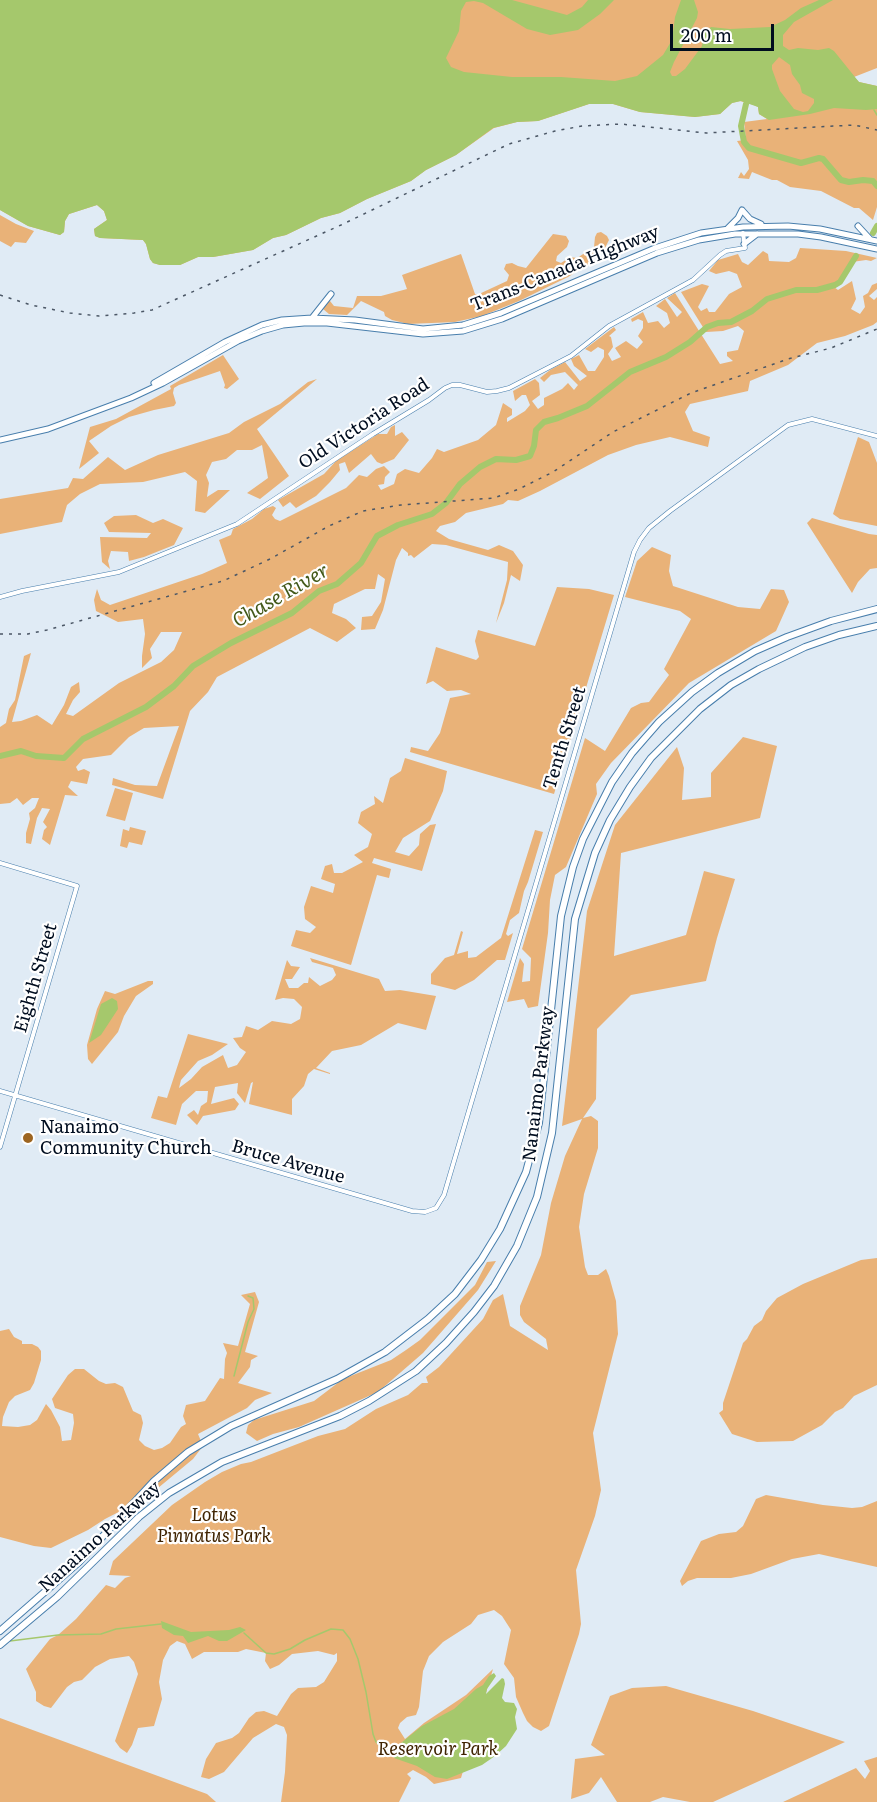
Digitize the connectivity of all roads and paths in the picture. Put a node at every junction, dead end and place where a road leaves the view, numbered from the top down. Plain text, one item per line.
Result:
1 (767, 225) junction
2 (858, 226) dead end
3 (726, 229) junction
4 (743, 230) junction
5 (760, 233) junction
6 (874, 241) edge
7 (744, 244) junction
8 (877, 249) edge
9 (331, 294) dead end
10 (312, 318) junction
11 (138, 394) junction
12 (877, 436) edge
13 (0, 440) edge
14 (0, 597) edge
15 (877, 609) edge
16 (877, 626) edge
17 (0, 863) edge
18 (0, 1091) edge
19 (15, 1096) junction
20 (0, 1147) edge
21 (432, 1210) joint
22 (0, 1631) edge
23 (0, 1645) edge

1 - 3 highway
1 - 4 highway, Trans-Canada Highway
1 - 6 highway, Trans-Canada Highway
2 - 6 highway
3 - 4 highway, Trans-Canada Highway
3 - 10 highway, Trans-Canada Highway
4 - 5 highway, Trans-Canada Highway
4 - 7 street
4 - 11 highway, Trans-Canada Highway
5 - 7 highway
5 - 8 highway, Trans-Canada Highway
7 - 14 street, Old Victoria Road
9 - 10 highway
10 - 11 highway, Trans-Canada Highway
11 - 13 highway, Trans-Canada Highway
12 - 21 street, Tenth Street
15 - 22 highway, Nanaimo Parkway
16 - 23 highway, Nanaimo Parkway
17 - 19 street, Eighth Street
18 - 19 street, Bruce Avenue
19 - 20 street, Eighth Street
19 - 21 street, Bruce Avenue

